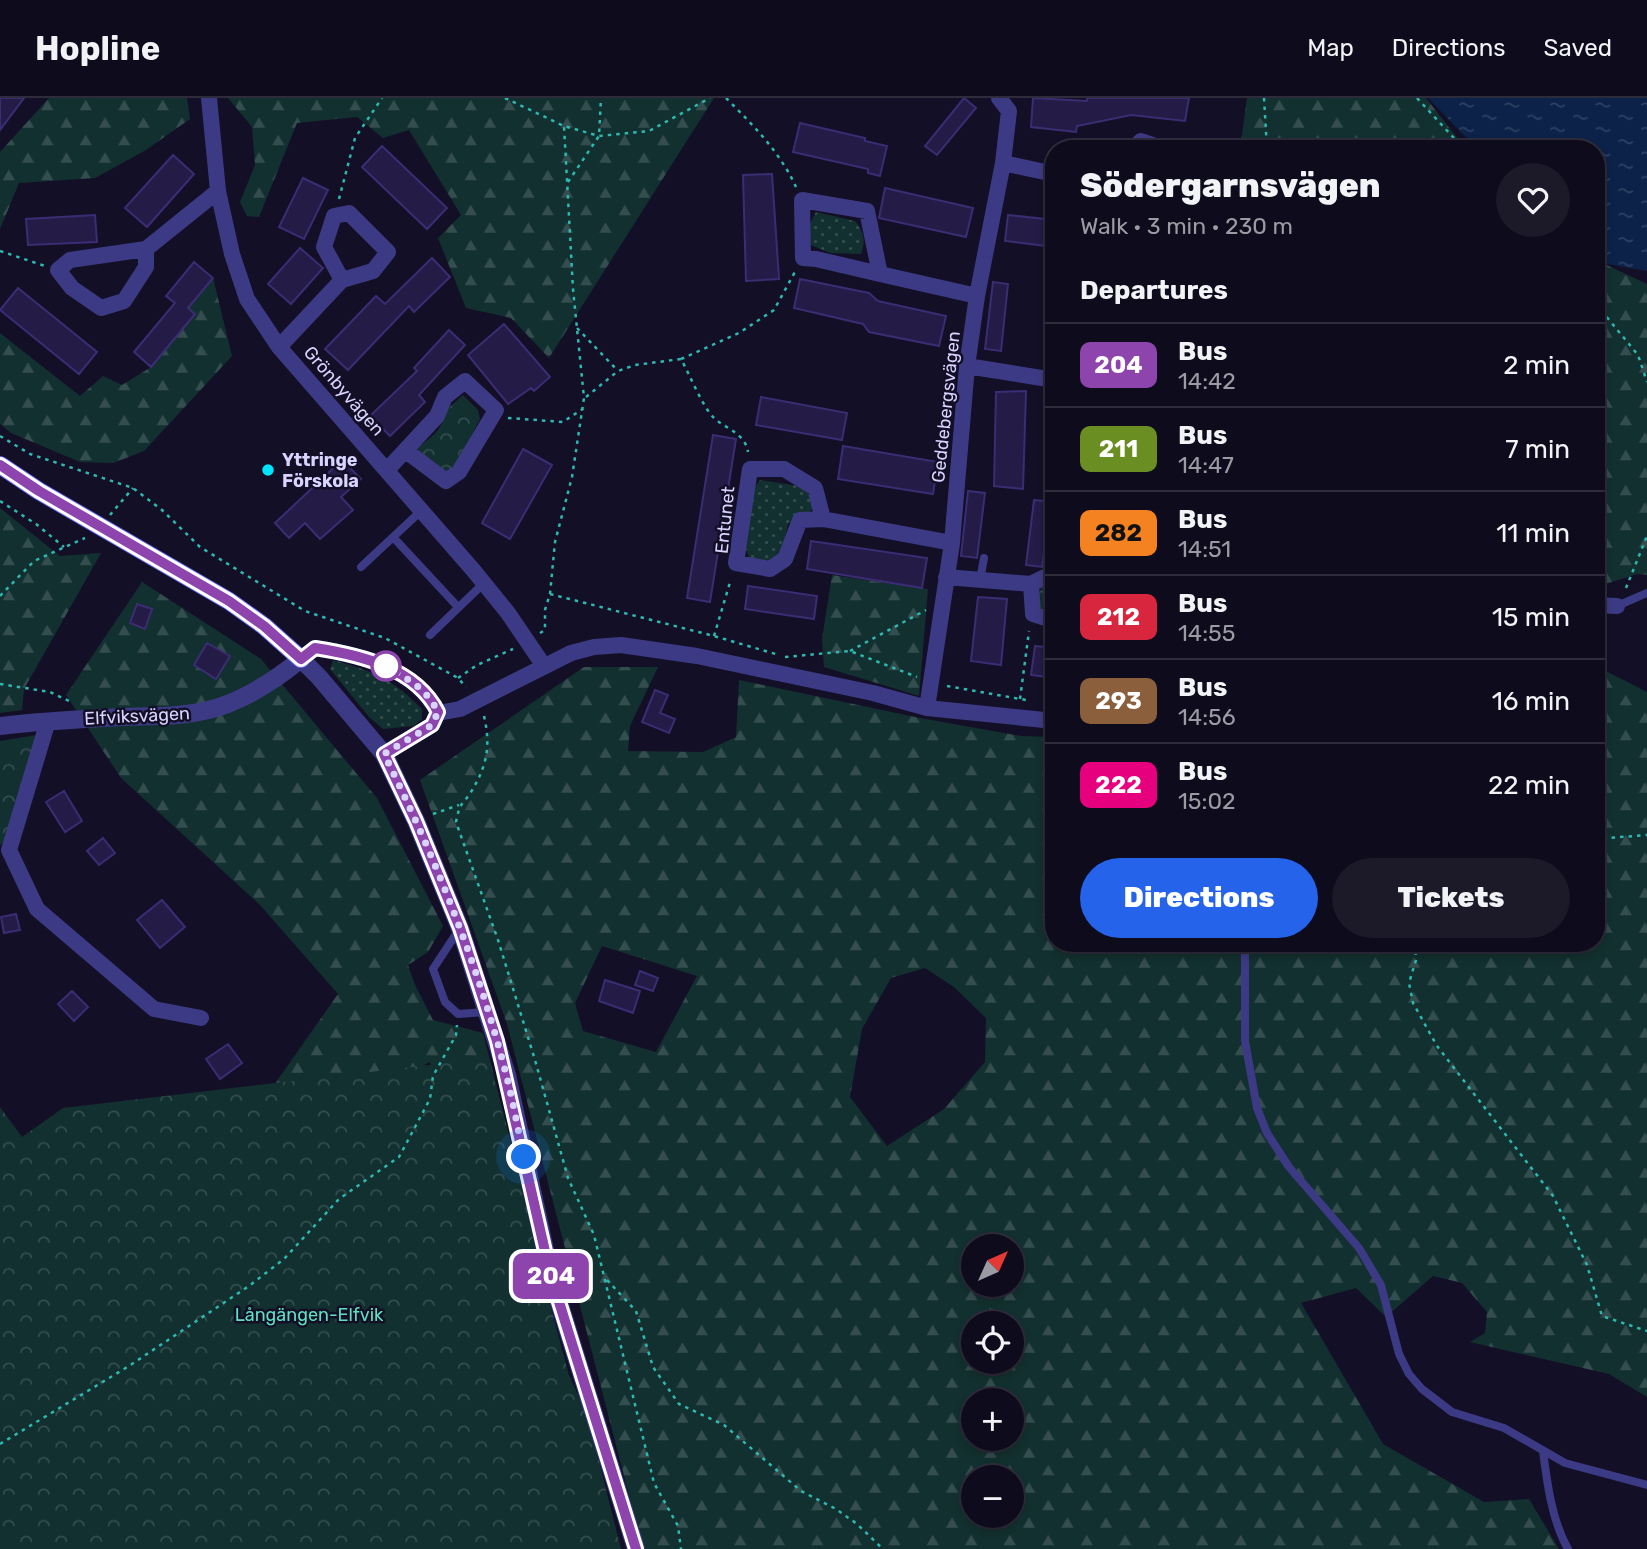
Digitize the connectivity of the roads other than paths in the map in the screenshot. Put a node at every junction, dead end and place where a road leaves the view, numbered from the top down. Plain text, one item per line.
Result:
1 (209, 98) edge
2 (1004, 105) edge
3 (1003, 163) junction
4 (1045, 172) edge
5 (218, 191) junction
6 (146, 249) junction
7 (880, 274) junction
8 (342, 280) junction
9 (977, 296) junction
10 (279, 347) junction
11 (967, 366) junction
12 (1045, 379) edge
13 (406, 451) junction
14 (0, 465) edge
15 (387, 470) junction
16 (422, 510) junction
17 (823, 519) junction
18 (393, 537) junction
19 (952, 543) junction
20 (984, 558) dead end
21 (361, 567) dead end
22 (946, 577) junction
23 (1045, 577) edge
24 (980, 580) junction
25 (484, 583) junction
26 (1031, 584) junction
27 (1647, 593) edge
28 (1605, 605) edge
29 (1617, 606) joint
30 (458, 607) junction
31 (1045, 618) edge
32 (430, 635) dead end
33 (301, 659) junction
34 (544, 666) junction
35 (927, 708) junction
36 (438, 712) junction
37 (48, 720) junction
38 (1045, 720) edge
39 (0, 726) edge
40 (384, 754) junction
41 (460, 928) junction
42 (1245, 952) edge
43 (487, 1012) junction
44 (201, 1018) dead end
45 (1543, 1451) junction
46 (1647, 1485) edge
47 (636, 1549) edge
48 (1568, 1549) edge

1 - 5 street, Grönbyvägen
2 - 3 street, Geddebergsvägen
3 - 4 street
3 - 9 street, Geddebergsvägen
5 - 6 street
5 - 10 street, Grönbyvägen
6 - 6 street
7 - 7 street
7 - 9 street
8 - 8 street
8 - 10 street
9 - 11 street, Geddebergsvägen
10 - 15 street, Grönbyvägen
11 - 12 street
11 - 19 street, Geddebergsvägen
13 - 13 street
13 - 15 street
14 - 33 main road
15 - 16 street, Grönbyvägen
16 - 18 lane
16 - 25 street, Grönbyvägen
17 - 17 street, Entunet
17 - 19 street
18 - 21 lane
18 - 30 lane
19 - 22 street, Geddebergsvägen
20 - 24 lane
22 - 24 street
22 - 35 street, Geddebergsvägen
23 - 26 street
24 - 26 street
25 - 30 lane
25 - 34 street, Grönbyvägen
26 - 31 street
27 - 29 lane
28 - 29 street
30 - 32 lane
33 - 36 street
33 - 37 street, Elfviksvägen
33 - 40 street
34 - 35 street
34 - 36 street
35 - 38 street
36 - 40 street
37 - 39 street, Elfviksvägen
37 - 44 street
40 - 41 street
41 - 43 street
41 - 43 lane
42 - 45 lane
43 - 47 street
45 - 46 lane
45 - 48 lane

